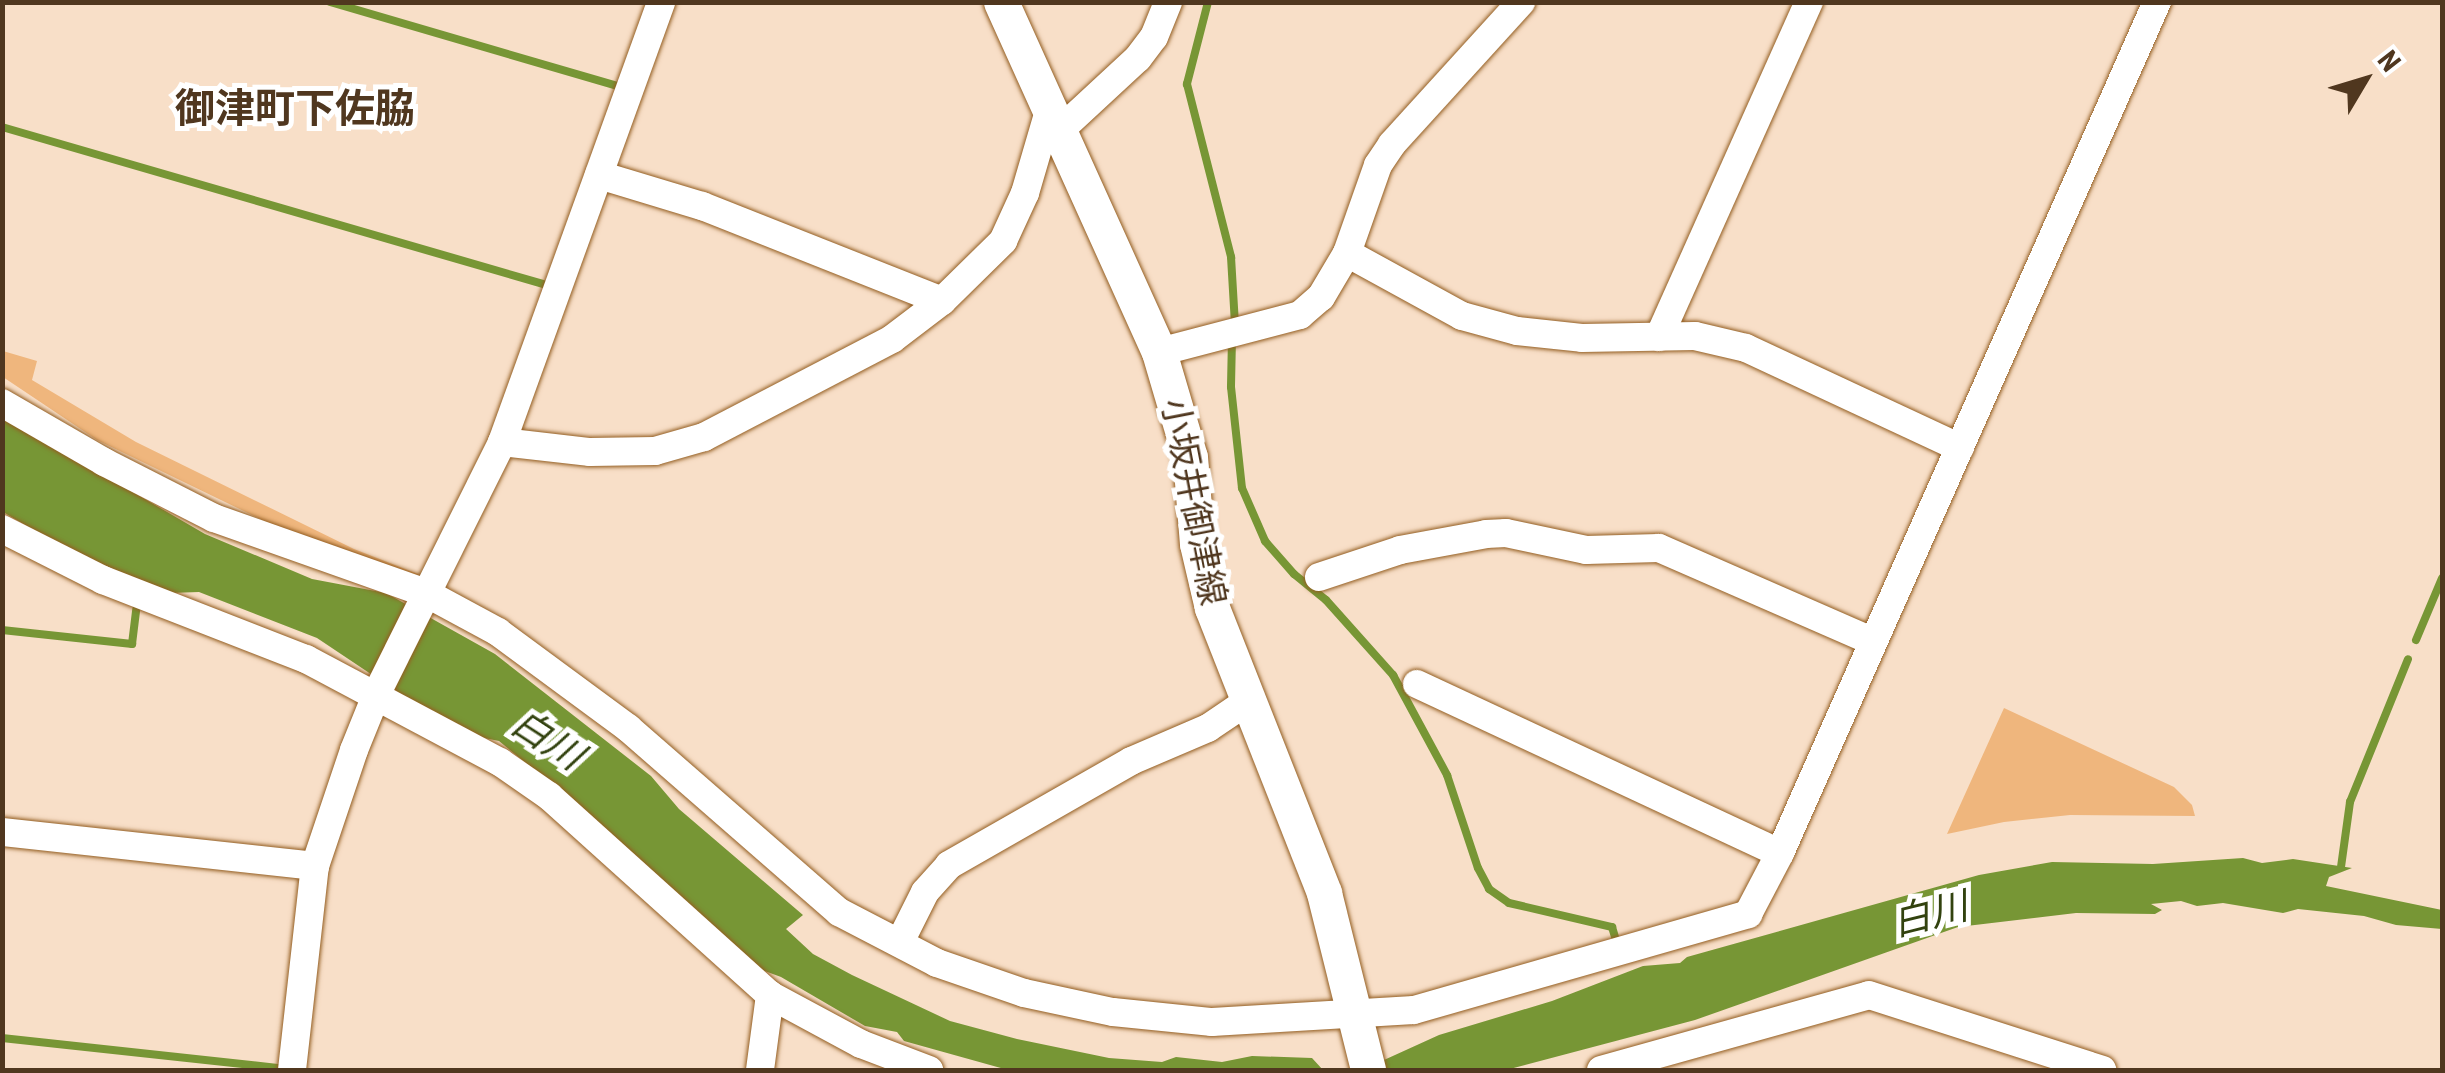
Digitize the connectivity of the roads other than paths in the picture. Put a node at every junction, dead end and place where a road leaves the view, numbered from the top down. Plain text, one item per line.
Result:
1 (662, 2) edge
2 (1001, 2) edge
3 (1168, 2) edge
4 (1521, 2) edge
5 (1809, 2) edge
6 (2157, 2) edge
7 (1053, 122) junction
8 (599, 175) junction
9 (1347, 253) junction
10 (942, 301) junction
11 (1659, 337) junction
12 (1159, 352) junction
13 (2, 402) edge
14 (502, 442) junction
15 (1960, 448) junction
16 (2, 529) edge
17 (1319, 577) dead end
18 (425, 599) junction
19 (1872, 641) junction
20 (1417, 684) dead end
21 (379, 690) junction
22 (1248, 701) junction
23 (2, 832) edge
24 (1780, 854) junction
25 (315, 866) junction
26 (900, 942) junction
27 (770, 995) junction
28 (1357, 1020) junction
29 (292, 1070) edge
30 (760, 1070) edge
31 (929, 1070) edge
32 (1368, 1070) edge
33 (1601, 1070) edge
34 (2102, 1070) edge

1 - 8 street
2 - 7 main road, 小坂井御津線
3 - 7 street
4 - 9 street
5 - 11 street
6 - 15 street
7 - 10 street
7 - 12 main road, 小坂井御津線
8 - 10 street
8 - 14 street
9 - 11 street
9 - 12 street
10 - 14 street
11 - 15 street
12 - 22 main road, 小坂井御津線
13 - 18 street
14 - 18 street
15 - 19 street
16 - 21 street
17 - 19 street
18 - 21 street
18 - 26 street
19 - 24 street
20 - 24 street
21 - 25 street
21 - 27 street
22 - 26 street
22 - 28 main road, 小坂井御津線
23 - 25 street
24 - 28 street
25 - 29 street
26 - 28 street
27 - 30 street
27 - 31 street
28 - 32 main road, 小坂井御津線
33 - 34 street

